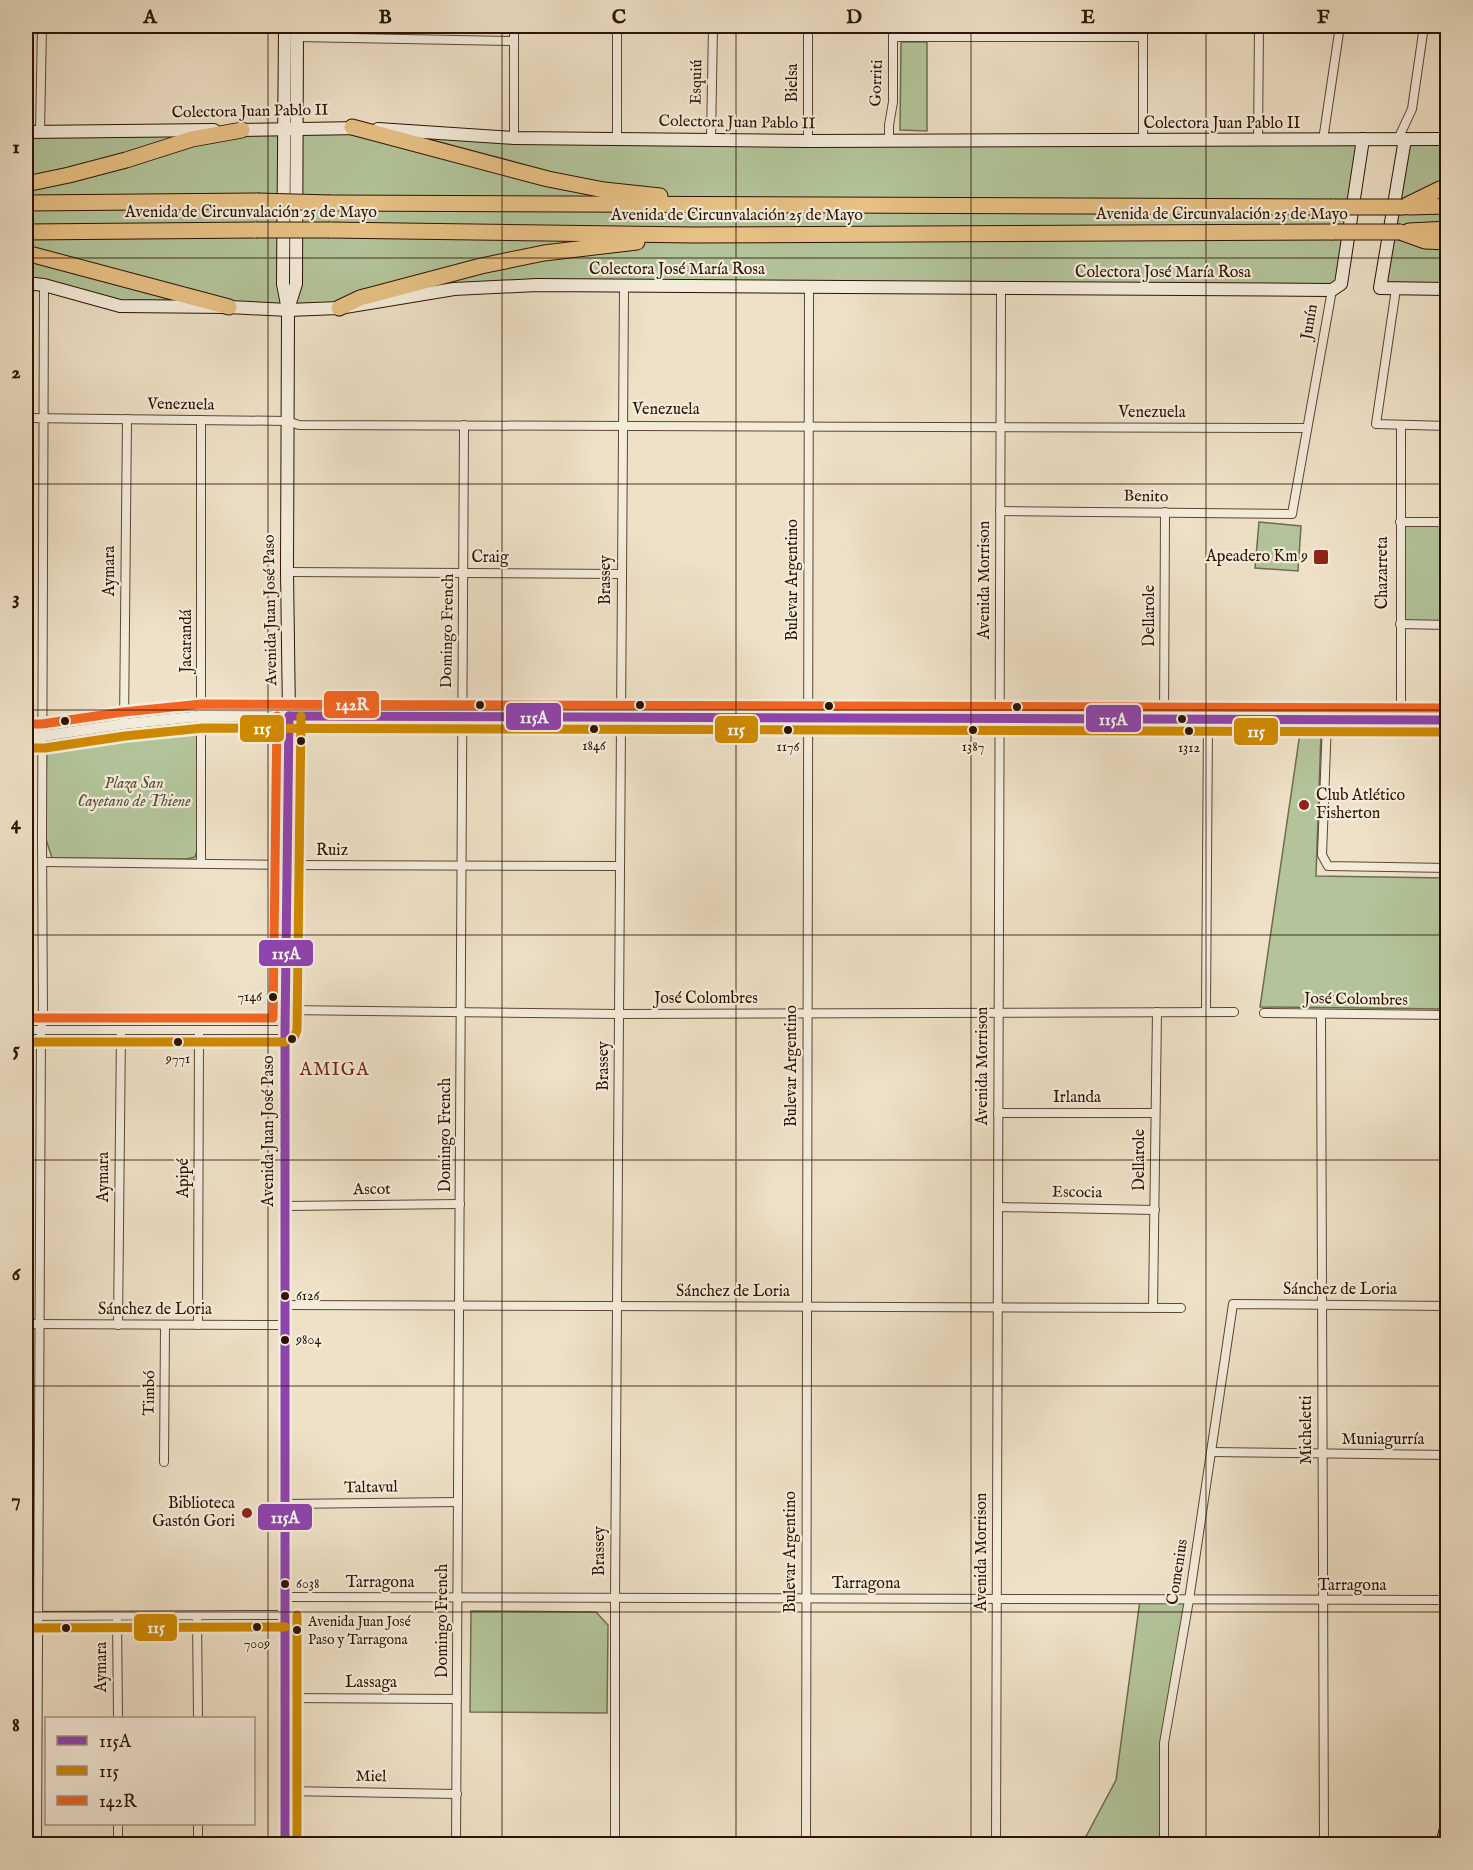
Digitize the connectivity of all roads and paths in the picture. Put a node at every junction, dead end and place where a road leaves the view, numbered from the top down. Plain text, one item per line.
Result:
1 (42, 26) edge
2 (285, 26) edge
3 (514, 26) edge
4 (617, 26) edge
5 (713, 26) edge
6 (808, 26) edge
7 (893, 26) edge
8 (1143, 26) edge
9 (1259, 26) edge
10 (1340, 26) edge
11 (1424, 26) edge
12 (297, 31) edge
13 (893, 36) junction
14 (1143, 37) junction
15 (514, 41) junction
16 (352, 127) junction
17 (290, 128) junction
18 (242, 130) junction
19 (26, 132) edge
20 (40, 132) junction
21 (514, 138) junction
22 (616, 139) junction
23 (711, 139) junction
24 (1363, 139) junction
25 (1402, 139) junction
26 (1448, 139) edge
27 (1143, 140) junction
28 (1323, 140) junction
29 (808, 141) junction
30 (888, 141) junction
31 (1258, 141) junction
32 (26, 184) edge
33 (1448, 188) edge
34 (26, 203) edge
35 (747, 206) junction
36 (1448, 206) edge
37 (1403, 207) junction
38 (1448, 230) edge
39 (26, 232) edge
40 (1400, 232) junction
41 (694, 235) junction
42 (1448, 242) edge
43 (26, 253) edge
44 (26, 283) edge
45 (44, 285) junction
46 (624, 287) junction
47 (809, 287) junction
48 (1001, 288) junction
49 (1396, 289) junction
50 (1448, 289) edge
51 (1332, 290) junction
52 (229, 307) junction
53 (339, 308) junction
54 (288, 310) junction
55 (26, 418) edge
56 (44, 418) junction
57 (127, 419) junction
58 (201, 420) junction
59 (287, 421) junction
60 (464, 425) junction
61 (622, 425) junction
62 (809, 426) junction
63 (1401, 426) junction
64 (1448, 426) edge
65 (1000, 428) junction
66 (1307, 428) junction
67 (1000, 511) junction
68 (1165, 512) junction
69 (1292, 514) joint
70 (1400, 522) junction
71 (1448, 522) edge
72 (287, 572) junction
73 (464, 573) junction
74 (621, 574) junction
75 (1400, 624) junction
76 (1448, 625) edge
77 (202, 716) junction
78 (289, 716) junction
79 (461, 717) junction
80 (620, 718) junction
81 (808, 719) junction
82 (999, 719) junction
83 (1164, 720) junction
84 (1208, 720) junction
85 (1401, 720) junction
86 (1448, 720) edge
87 (1327, 721) junction
88 (124, 724) junction
89 (26, 736) edge
90 (43, 736) junction
91 (43, 862) junction
92 (201, 863) junction
93 (288, 865) junction
94 (462, 866) junction
95 (620, 866) junction
96 (1448, 868) edge
97 (286, 1010) junction
98 (1206, 1011) junction
99 (999, 1012) junction
100 (1156, 1012) junction
101 (1234, 1012) dead end
102 (461, 1013) junction
103 (807, 1013) junction
104 (1264, 1013) dead end
105 (619, 1014) junction
106 (1321, 1015) junction
107 (1448, 1016) edge
108 (26, 1030) edge
109 (40, 1030) junction
110 (121, 1030) junction
111 (199, 1030) junction
112 (285, 1030) junction
113 (998, 1113) junction
114 (1155, 1113) junction
115 (460, 1204) junction
116 (285, 1206) junction
117 (998, 1207) junction
118 (1155, 1210) junction
119 (1233, 1304) joint
120 (285, 1305) junction
121 (1322, 1305) junction
122 (459, 1306) junction
123 (1448, 1306) edge
124 (617, 1307) junction
125 (807, 1308) junction
126 (998, 1308) junction
127 (1153, 1308) junction
128 (1181, 1308) dead end
129 (26, 1324) edge
130 (39, 1324) junction
131 (118, 1325) junction
132 (165, 1325) junction
133 (198, 1325) junction
134 (285, 1325) junction
135 (1211, 1452) junction
136 (1323, 1454) junction
137 (1448, 1455) edge
138 (164, 1462) dead end
139 (458, 1502) junction
140 (285, 1504) junction
141 (285, 1597) junction
142 (458, 1598) junction
143 (615, 1598) junction
144 (806, 1599) junction
145 (997, 1599) junction
146 (1189, 1600) junction
147 (1448, 1600) edge
148 (1323, 1601) junction
149 (26, 1616) edge
150 (37, 1616) junction
151 (117, 1616) junction
152 (198, 1616) junction
153 (285, 1616) junction
154 (285, 1698) junction
155 (457, 1699) junction
156 (118, 1717) edge
157 (198, 1717) edge
158 (285, 1791) junction
159 (457, 1794) junction
160 (118, 1825) edge
161 (198, 1825) edge
162 (1448, 1825) edge
163 (37, 1845) edge
164 (118, 1845) edge
165 (198, 1845) edge
166 (285, 1845) edge
167 (456, 1845) edge
168 (615, 1845) edge
169 (806, 1845) edge
170 (996, 1845) edge
171 (1164, 1845) edge
172 (1324, 1845) edge
173 (1443, 1845) edge

1 - 20 street
2 - 17 main road, Avenida Juan José Paso
3 - 15 street
4 - 22 street
5 - 23 street, Esquiú
6 - 29 street, Bielsa
7 - 13 street, Gorriti
8 - 14 street
9 - 31 street
10 - 28 street
11 - 25 street
12 - 15 street
12 - 17 main road, Avenida Juan José Paso
13 - 14 street
13 - 30 street, Gorriti
14 - 27 street
15 - 21 street
16 - 17 main road, Colectora Juan Pablo II
16 - 21 main road, Colectora Juan Pablo II
16 - 35 highway
17 - 18 main road, Colectora Juan Pablo II
17 - 54 main road, Avenida Juan José Paso
18 - 20 main road, Colectora Juan Pablo II
18 - 32 highway
19 - 20 main road, Colectora Juan Pablo II
21 - 22 main road, Colectora Juan Pablo II
22 - 23 main road, Colectora Juan Pablo II
23 - 29 main road, Colectora Juan Pablo II
24 - 25 main road, Colectora Juan Pablo II
24 - 28 main road, Colectora Juan Pablo II
24 - 51 main road, Junín
25 - 26 main road, Colectora Juan Pablo II
25 - 49 main road
27 - 30 main road, Colectora Juan Pablo II
27 - 31 main road, Colectora Juan Pablo II
28 - 31 main road, Colectora Juan Pablo II
29 - 30 main road, Colectora Juan Pablo II
33 - 37 highway
34 - 35 highway, Avenida de Circunvalación 25 de Mayo, bridge
35 - 37 highway, Avenida de Circunvalación 25 de Mayo, bridge
36 - 37 highway, Avenida de Circunvalación 25 de Mayo
38 - 40 highway, Avenida de Circunvalación 25 de Mayo
39 - 41 highway, Avenida de Circunvalación 25 de Mayo, bridge
40 - 41 highway, Avenida de Circunvalación 25 de Mayo, bridge
40 - 42 highway
41 - 53 highway
43 - 52 highway
44 - 45 main road, Colectora José María Rosa
45 - 52 main road, Colectora José María Rosa
45 - 56 street
46 - 47 main road, Colectora José María Rosa
46 - 53 main road, Colectora José María Rosa
46 - 61 street, Brassey
47 - 48 main road, Colectora José María Rosa
47 - 62 street, Bulevar Argentino
48 - 51 main road, Colectora José María Rosa
48 - 65 street, Avenida Morrison
49 - 50 main road
49 - 63 street
51 - 66 street, Junín
52 - 54 main road, Colectora José María Rosa
53 - 54 main road, Colectora José María Rosa
54 - 59 main road, Avenida Juan José Paso
55 - 56 street, Venezuela
56 - 57 street, Venezuela
56 - 90 street
57 - 58 street, Venezuela
57 - 88 street, Aymara
58 - 59 street, Venezuela
58 - 77 street, Jacarandá
59 - 60 street, Venezuela
59 - 72 main road, Avenida Juan José Paso
60 - 61 street, Venezuela
60 - 73 street, Domingo French
61 - 62 street, Venezuela
61 - 74 street, Brassey
62 - 65 street, Venezuela
62 - 81 street, Bulevar Argentino
63 - 64 street
63 - 70 street, Chazarreta
65 - 66 street, Venezuela
65 - 67 street, Avenida Morrison
66 - 69 street, Junín
67 - 68 street, Benito
67 - 82 street, Avenida Morrison
68 - 69 street, Benito
68 - 83 street, Dellarole
70 - 71 street
70 - 75 street, Chazarreta
72 - 73 street, Craig
72 - 78 main road, Avenida Juan José Paso
73 - 74 street, Craig
73 - 79 street, Domingo French
74 - 80 street, Brassey
75 - 76 street
75 - 85 street, Chazarreta
77 - 78 street
77 - 88 street
77 - 92 street, Jacarandá
78 - 79 street
78 - 93 main road, Avenida Juan José Paso
79 - 80 street
79 - 94 street, Domingo French
80 - 81 street
80 - 95 street, Brassey
81 - 82 street
81 - 103 street, Bulevar Argentino
82 - 83 street
82 - 99 street, Avenida Morrison
83 - 84 street
84 - 87 street
84 - 98 street
85 - 86 street
85 - 87 street
87 - 96 street
88 - 90 street
89 - 90 street
90 - 91 street
91 - 92 street, Ruiz
91 - 109 street
92 - 93 street, Ruiz
93 - 94 street, Ruiz
93 - 97 main road, Avenida Juan José Paso
94 - 95 street, Ruiz
94 - 102 street, Domingo French
95 - 105 street, Brassey
97 - 102 street, José Colombres
97 - 112 main road, Avenida Juan José Paso
98 - 100 street, José Colombres
98 - 101 street, José Colombres
99 - 100 street, José Colombres
99 - 103 street, José Colombres
99 - 113 street, Avenida Morrison
100 - 114 street, Dellarole
102 - 105 street, José Colombres
102 - 115 street, Domingo French
103 - 105 street, José Colombres
103 - 125 street, Bulevar Argentino
104 - 106 street, José Colombres
105 - 124 street, Brassey
106 - 107 street, José Colombres
106 - 121 street, Micheletti
108 - 109 street
109 - 110 street
109 - 130 street
110 - 111 street
110 - 131 street, Aymara
111 - 112 street
111 - 133 street, Apipé
112 - 116 main road, Avenida Juan José Paso
113 - 114 street, Irlanda
113 - 117 street, Avenida Morrison
114 - 118 street, Dellarole
115 - 116 street, Ascot
115 - 122 street, Domingo French
116 - 120 main road, Avenida Juan José Paso
117 - 118 street, Escocia
117 - 126 street, Avenida Morrison
118 - 127 street, Dellarole
119 - 121 street, Sánchez de Loria
119 - 135 street, Comenius
120 - 122 street, Sánchez de Loria
120 - 134 main road, Avenida Juan José Paso
121 - 123 street, Sánchez de Loria
121 - 136 street, Micheletti
122 - 124 street, Sánchez de Loria
122 - 139 street, Domingo French
124 - 125 street, Sánchez de Loria
124 - 143 street, Brassey
125 - 126 street, Sánchez de Loria
125 - 144 street, Bulevar Argentino
126 - 127 street, Sánchez de Loria
126 - 145 street, Avenida Morrison
127 - 128 street, Sánchez de Loria
129 - 130 street, Sánchez de Loria
130 - 131 street, Sánchez de Loria
130 - 150 street
131 - 132 street, Sánchez de Loria
132 - 133 street, Sánchez de Loria
132 - 138 street, Timbó
133 - 134 street, Sánchez de Loria
134 - 140 main road, Avenida Juan José Paso
135 - 136 street, Muniagurría
135 - 146 street, Comenius
136 - 137 street, Muniagurría
136 - 148 street, Micheletti
139 - 140 street, Taltavul
139 - 142 street, Domingo French
140 - 141 main road, Avenida Juan José Paso
141 - 142 street, Tarragona
141 - 153 main road, Avenida Juan José Paso
142 - 143 street, Tarragona
142 - 155 street, Domingo French
143 - 144 street, Tarragona
143 - 168 street, Brassey
144 - 145 street, Tarragona
144 - 169 street, Bulevar Argentino
145 - 146 street, Tarragona
145 - 170 street, Avenida Morrison
146 - 148 street, Tarragona
146 - 171 street, Comenius
147 - 148 street, Tarragona
148 - 172 street, Micheletti
149 - 150 street
150 - 151 street
150 - 163 street
151 - 152 street
151 - 156 street, Aymara
152 - 153 street
152 - 157 street
153 - 154 main road, Avenida Juan José Paso
154 - 155 street, Lassaga
154 - 158 main road, Avenida Juan José Paso
155 - 159 street, Domingo French
158 - 159 street, Miel
158 - 166 main road, Avenida Juan José Paso
159 - 167 street, Domingo French
160 - 164 street
161 - 165 street
162 - 173 main road

